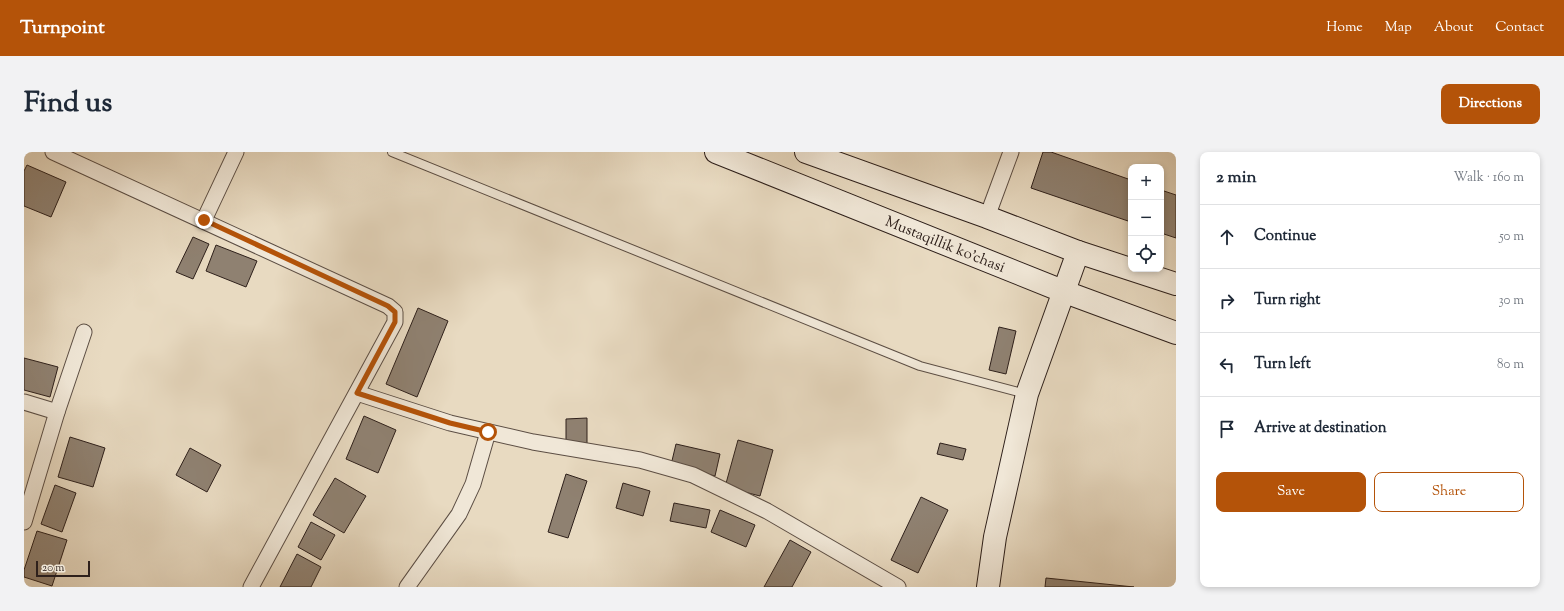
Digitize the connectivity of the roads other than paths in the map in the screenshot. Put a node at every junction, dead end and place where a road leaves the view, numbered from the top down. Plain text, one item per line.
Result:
1 (53, 152) edge
2 (236, 152) edge
3 (392, 152) edge
4 (716, 152) edge
5 (806, 152) edge
6 (1012, 152) edge
7 (987, 217) junction
8 (204, 220) junction
9 (1078, 252) junction
10 (1176, 284) edge
11 (1065, 292) junction
12 (84, 332) dead end
13 (1176, 333) edge
14 (357, 393) junction
15 (1027, 394) junction
16 (24, 402) edge
17 (57, 412) junction
18 (488, 432) junction
19 (24, 522) edge
20 (250, 587) edge
21 (407, 587) edge
22 (898, 587) edge
23 (988, 587) edge

1 - 8 street
2 - 8 street
3 - 15 lane
4 - 11 main road, Mustaqillik ko’chasi
5 - 7 main road
6 - 7 street
7 - 9 main road
8 - 14 street
9 - 10 main road
9 - 11 main road
11 - 13 main road, Mustaqillik ko’chasi
11 - 15 main road
12 - 17 street
14 - 18 street
14 - 20 street
15 - 23 main road
16 - 17 street
17 - 19 street
18 - 21 street
18 - 22 street

